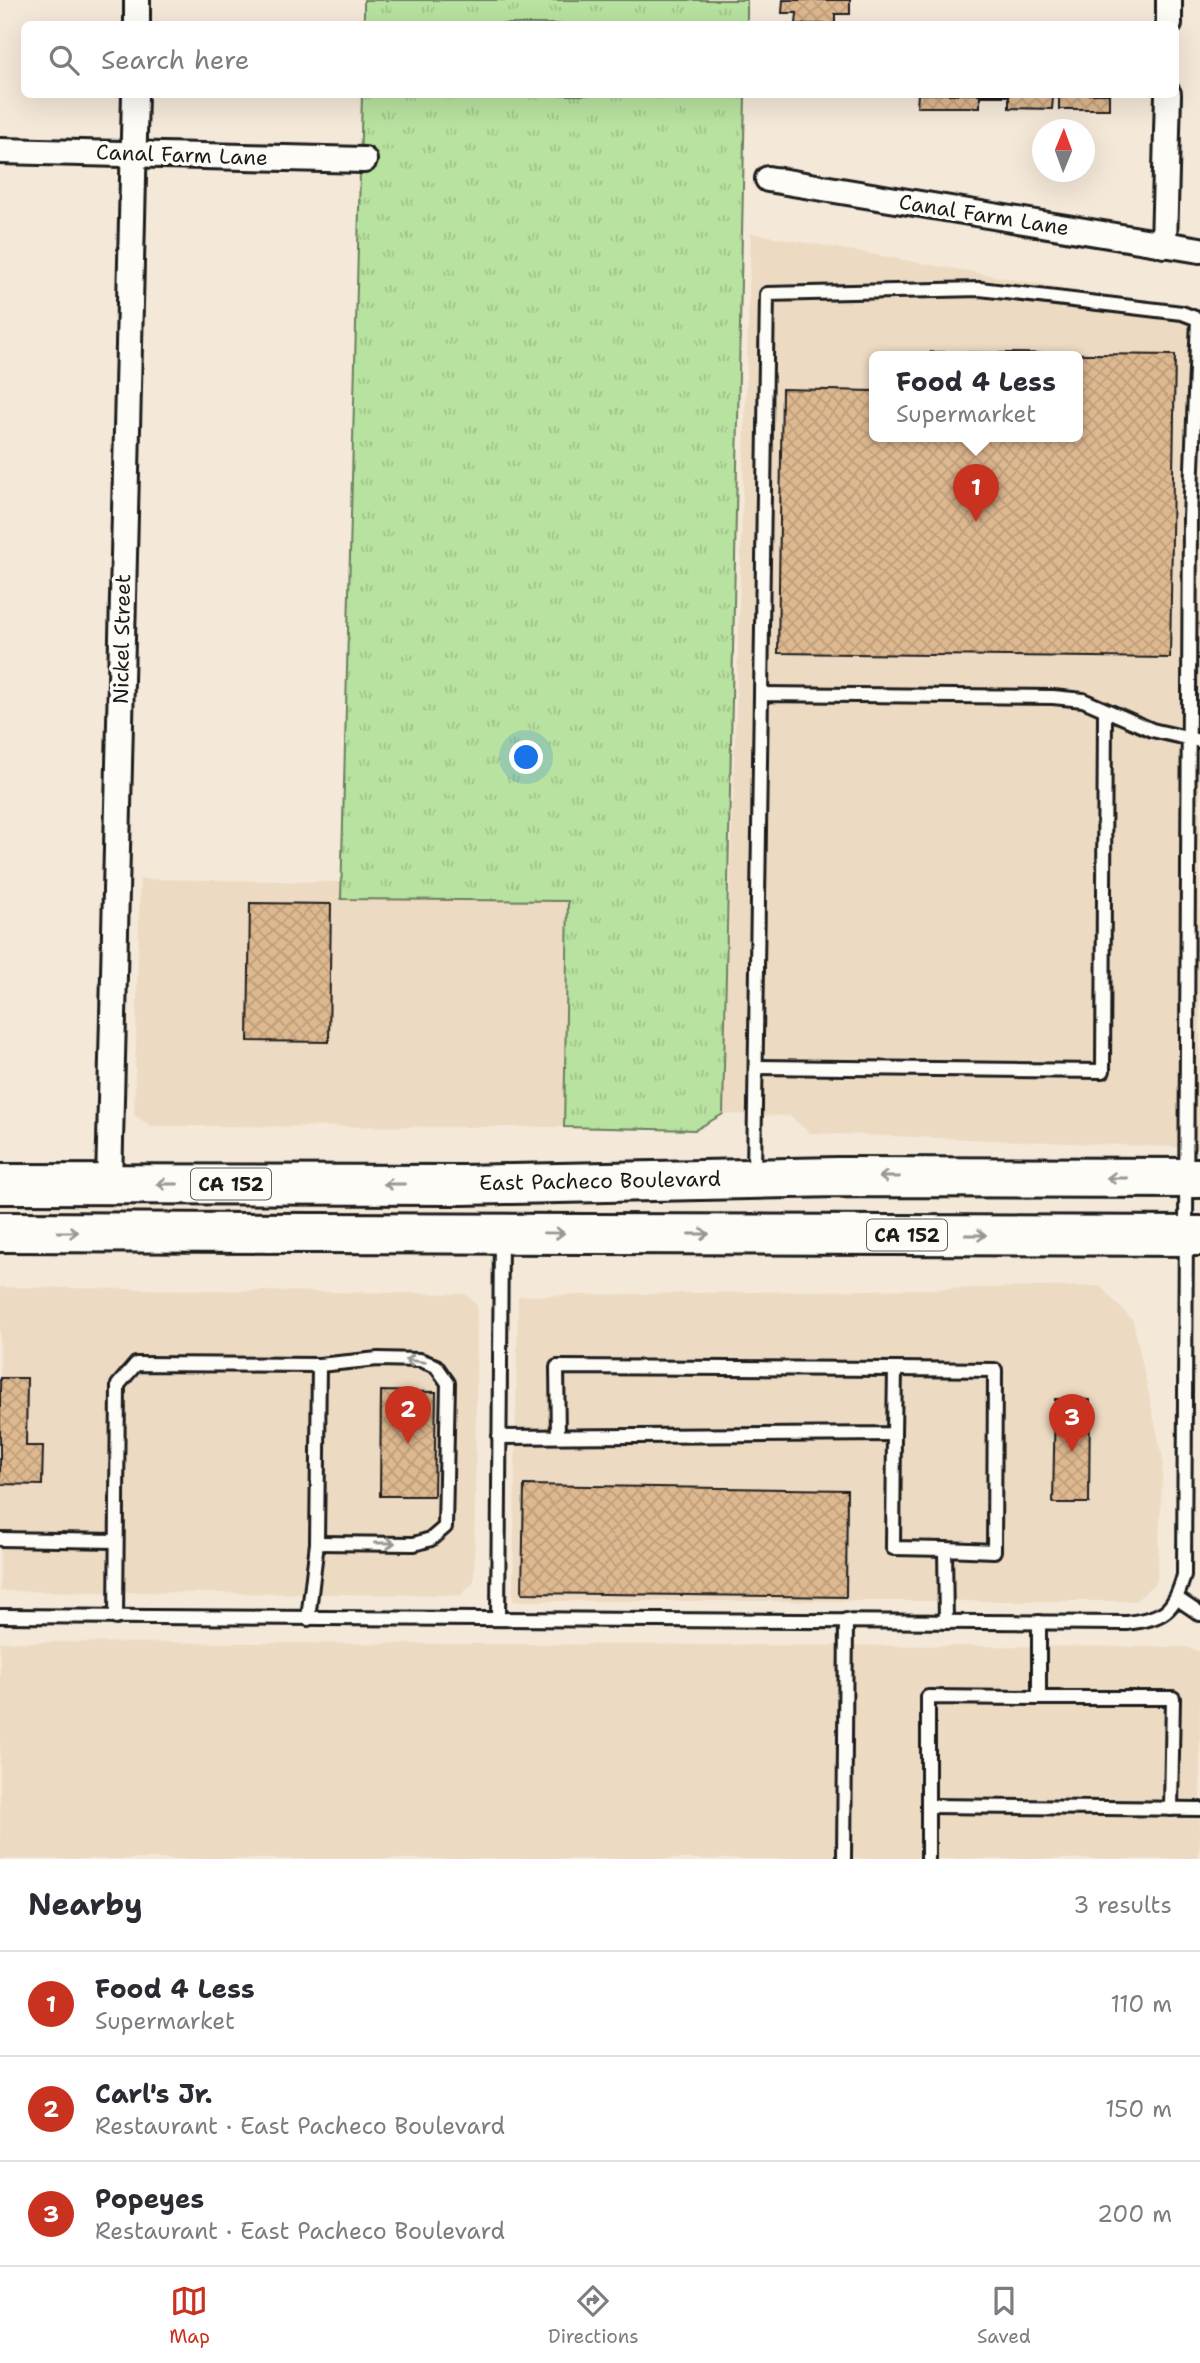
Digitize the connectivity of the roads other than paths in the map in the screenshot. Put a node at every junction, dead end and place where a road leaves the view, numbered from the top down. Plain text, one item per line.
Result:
1 (137, 0) edge
2 (1170, 0) edge
3 (137, 21) edge
4 (1169, 21) edge
5 (135, 98) edge
6 (1168, 98) edge
7 (0, 151) edge
8 (134, 153) junction
9 (364, 160) dead end
10 (768, 180) dead end
11 (1164, 245) junction
12 (1200, 250) edge
13 (1199, 320) edge
14 (761, 694) junction
15 (1105, 711) junction
16 (1194, 741) edge
17 (756, 1068) junction
18 (754, 1177) junction
19 (1193, 1178) edge
20 (0, 1184) edge
21 (109, 1184) junction
22 (0, 1232) edge
23 (501, 1232) junction
24 (1192, 1237) edge
25 (319, 1364) junction
26 (895, 1368) junction
27 (894, 1434) junction
28 (558, 1436) junction
29 (499, 1437) junction
30 (0, 1539) edge
31 (116, 1541) junction
32 (317, 1543) junction
33 (945, 1549) junction
34 (1178, 1599) junction
35 (1200, 1615) edge
36 (0, 1616) edge
37 (116, 1618) junction
38 (308, 1619) junction
39 (498, 1619) junction
40 (846, 1620) junction
41 (946, 1622) junction
42 (1039, 1622) junction
43 (1039, 1698) junction
44 (928, 1806) junction
45 (1171, 1809) junction
46 (1200, 1809) edge
47 (844, 1859) edge
48 (928, 1859) edge

1 - 3 street
2 - 4 street
5 - 8 street, Nickel Street
6 - 11 street
7 - 8 street, Canal Farm Lane
8 - 9 street, Canal Farm Lane
8 - 21 street, Nickel Street
10 - 11 street, Canal Farm Lane
11 - 12 street, Canal Farm Lane
13 - 14 lane
13 - 16 lane
14 - 15 lane
14 - 17 lane
15 - 16 lane
15 - 17 lane
16 - 19 lane
17 - 18 lane
19 -> 18 highway, East Pacheco Boulevard / CA 152
18 -> 21 highway, East Pacheco Boulevard / CA 152
19 - 24 lane
20 - 21 highway, East Pacheco Boulevard / CA 152
22 -> 23 highway, CA 152
23 -> 24 highway, CA 152
23 - 29 lane
24 - 34 lane
25 - 31 lane
25 - 32 lane
32 -> 25 lane
26 - 27 lane
26 - 28 lane
26 - 33 lane
27 - 28 lane
27 - 33 lane
28 - 29 lane
29 - 39 lane
30 - 31 lane
31 - 37 lane
32 - 38 lane
33 - 41 lane
34 - 35 lane
34 - 42 lane
36 - 37 lane
37 - 38 lane
38 - 39 lane
39 - 40 lane
40 - 41 lane
40 - 47 lane
41 - 42 lane
42 - 43 lane
43 - 44 lane
43 - 45 lane
44 - 45 lane
44 - 48 lane
45 - 46 lane

